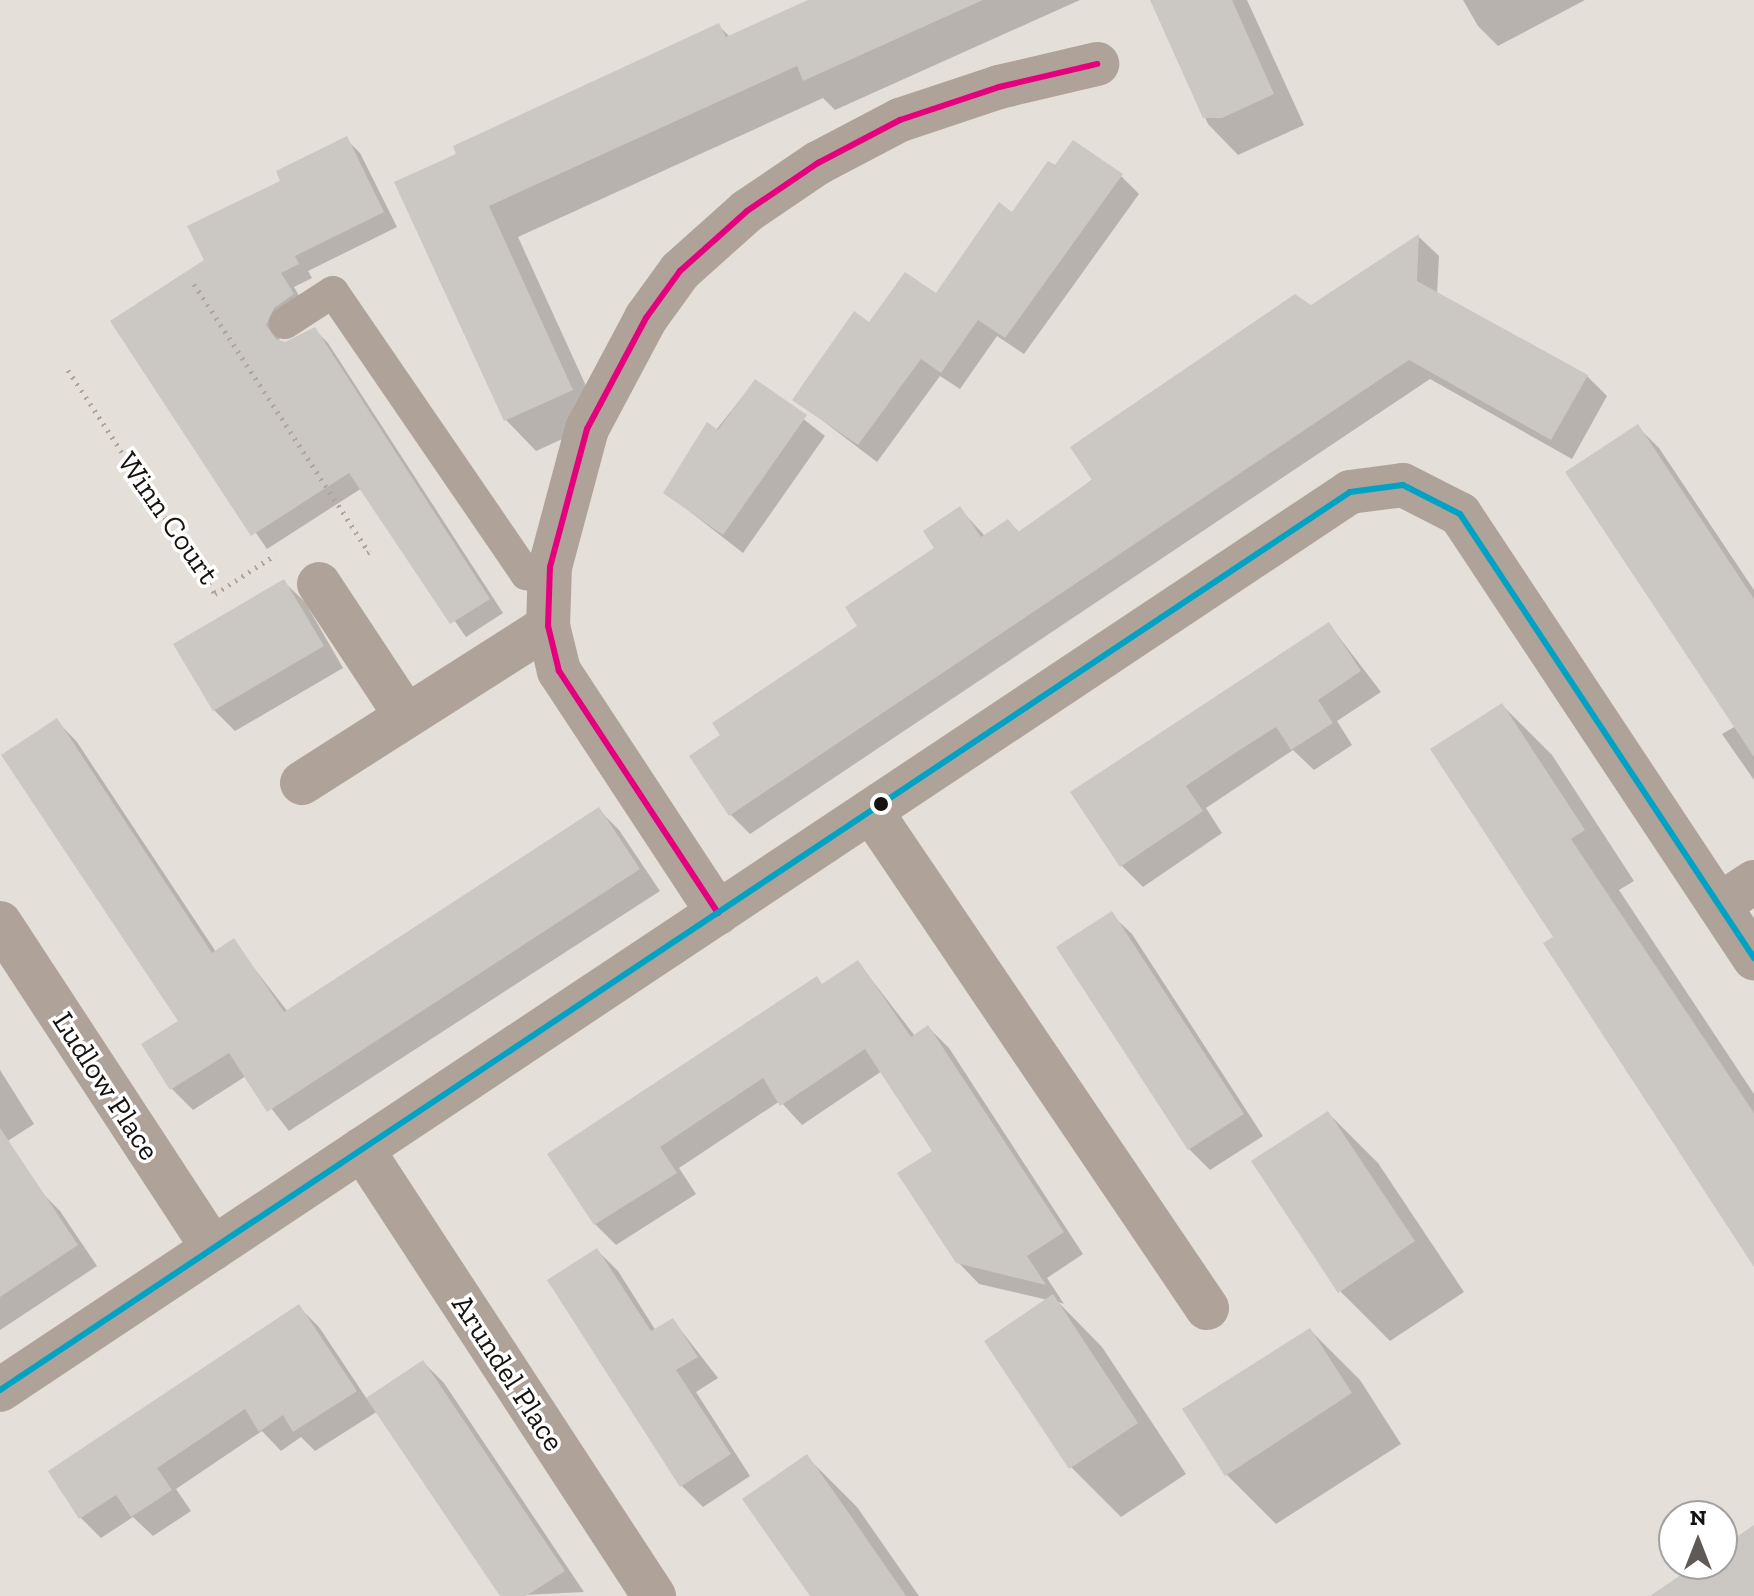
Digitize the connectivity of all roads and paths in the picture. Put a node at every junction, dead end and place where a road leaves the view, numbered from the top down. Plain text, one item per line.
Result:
1 (1097, 64) dead end
2 (194, 284) dead end
3 (285, 323) dead end
4 (68, 370) dead end
5 (549, 578) junction
6 (319, 584) junction
7 (548, 626) junction
8 (406, 716) junction
9 (302, 783) dead end
10 (871, 811) junction
11 (1736, 894) edge
12 (718, 913) junction
13 (0, 923) edge
14 (1754, 958) edge
15 (362, 1149) junction
16 (213, 1249) junction
17 (1207, 1308) dead end
18 (0, 1390) edge
19 (654, 1596) edge

1 - 5 street
2 - 6 path
3 - 5 lane
4 - 6 path, Winn Court
5 - 7 street
6 - 8 street
7 - 8 street
7 - 12 street
8 - 9 street
10 - 11 street
10 - 12 street
10 - 17 street
11 - 14 street
12 - 15 street
13 - 16 street, Ludlow Place
15 - 16 street
15 - 19 street, Arundel Place
16 - 18 street

